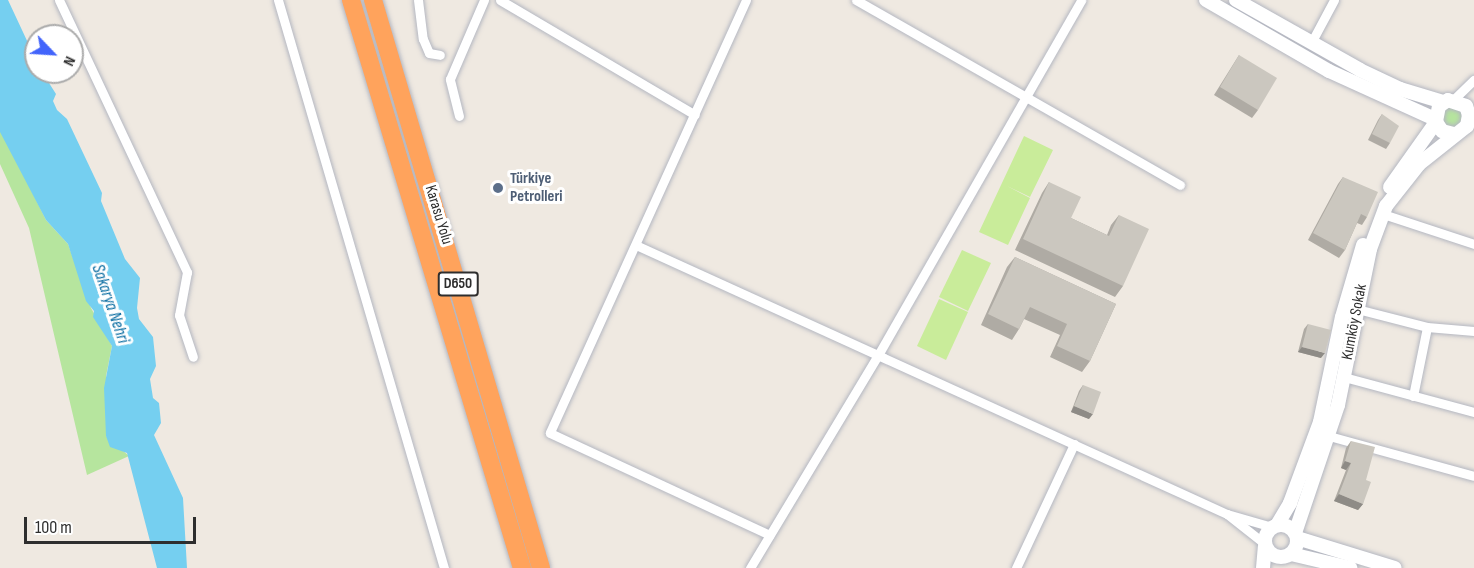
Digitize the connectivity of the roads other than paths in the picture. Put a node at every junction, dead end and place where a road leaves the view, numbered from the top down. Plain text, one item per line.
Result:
1 (59, 0) edge
2 (278, 0) edge
3 (351, 0) edge
4 (373, 0) edge
5 (418, 0) edge
6 (484, 0) edge
7 (500, 0) edge
8 (746, 0) edge
9 (856, 0) edge
10 (1081, 0) edge
11 (1206, 0) edge
12 (1236, 0) edge
13 (1335, 0) edge
14 (1311, 44) junction
15 (440, 55) dead end
16 (1474, 80) edge
17 (1026, 98) junction
18 (1448, 101) junction
19 (1471, 111) edge
20 (695, 115) junction
21 (459, 116) dead end
22 (1435, 120) junction
23 (1456, 134) junction
24 (1474, 137) edge
25 (1180, 185) dead end
26 (1383, 214) junction
27 (1474, 244) edge
28 (638, 246) junction
29 (1357, 309) junction
30 (1428, 327) junction
31 (1474, 331) edge
32 (878, 355) junction
33 (194, 357) dead end
34 (1344, 377) junction
35 (1413, 396) junction
36 (1473, 409) edge
37 (1329, 436) junction
38 (1074, 444) junction
39 (1474, 476) edge
40 (1227, 514) junction
41 (1274, 526) junction
42 (770, 535) junction
43 (1296, 535) junction
44 (1265, 545) junction
45 (1287, 559) edge
46 (444, 568) edge
47 (522, 568) edge
48 (541, 568) edge
49 (750, 568) edge
50 (1016, 568) edge
51 (1263, 568) edge
52 (1350, 568) edge
53 (1395, 568) edge

1 - 33 street
2 - 46 street
3 - 47 highway
4 - 48 highway, Karasu Yolu / D650
5 - 15 street
6 - 21 street
7 - 20 street
8 - 20 street
9 - 17 street
10 - 17 street
11 - 22 main road
12 - 14 main road
13 - 14 street
14 - 18 main road
16 - 18 street
17 - 25 street
17 - 32 street
18 - 19 main road
18 - 22 main road
19 - 23 main road
20 - 28 street
22 - 23 main road
22 - 41 main road, Kumköy Sokak
23 - 24 main road
23 - 26 main road, Kumköy Sokak
26 - 27 street
26 - 29 main road, Kumköy Sokak
28 - 32 street
28 - 42 street
29 - 30 street
29 - 34 main road, Kumköy Sokak
30 - 31 street
30 - 35 street
32 - 38 street
32 - 42 street
34 - 35 street
34 - 37 main road, Kumköy Sokak
35 - 36 street
37 - 39 street
37 - 43 main road, Kumköy Sokak
38 - 40 street
38 - 50 street
40 - 41 street
40 - 44 street
41 - 43 main road
41 - 44 main road
42 - 49 street
43 - 45 main road
43 - 53 main road
44 - 45 main road
44 - 51 main road
45 - 52 main road

